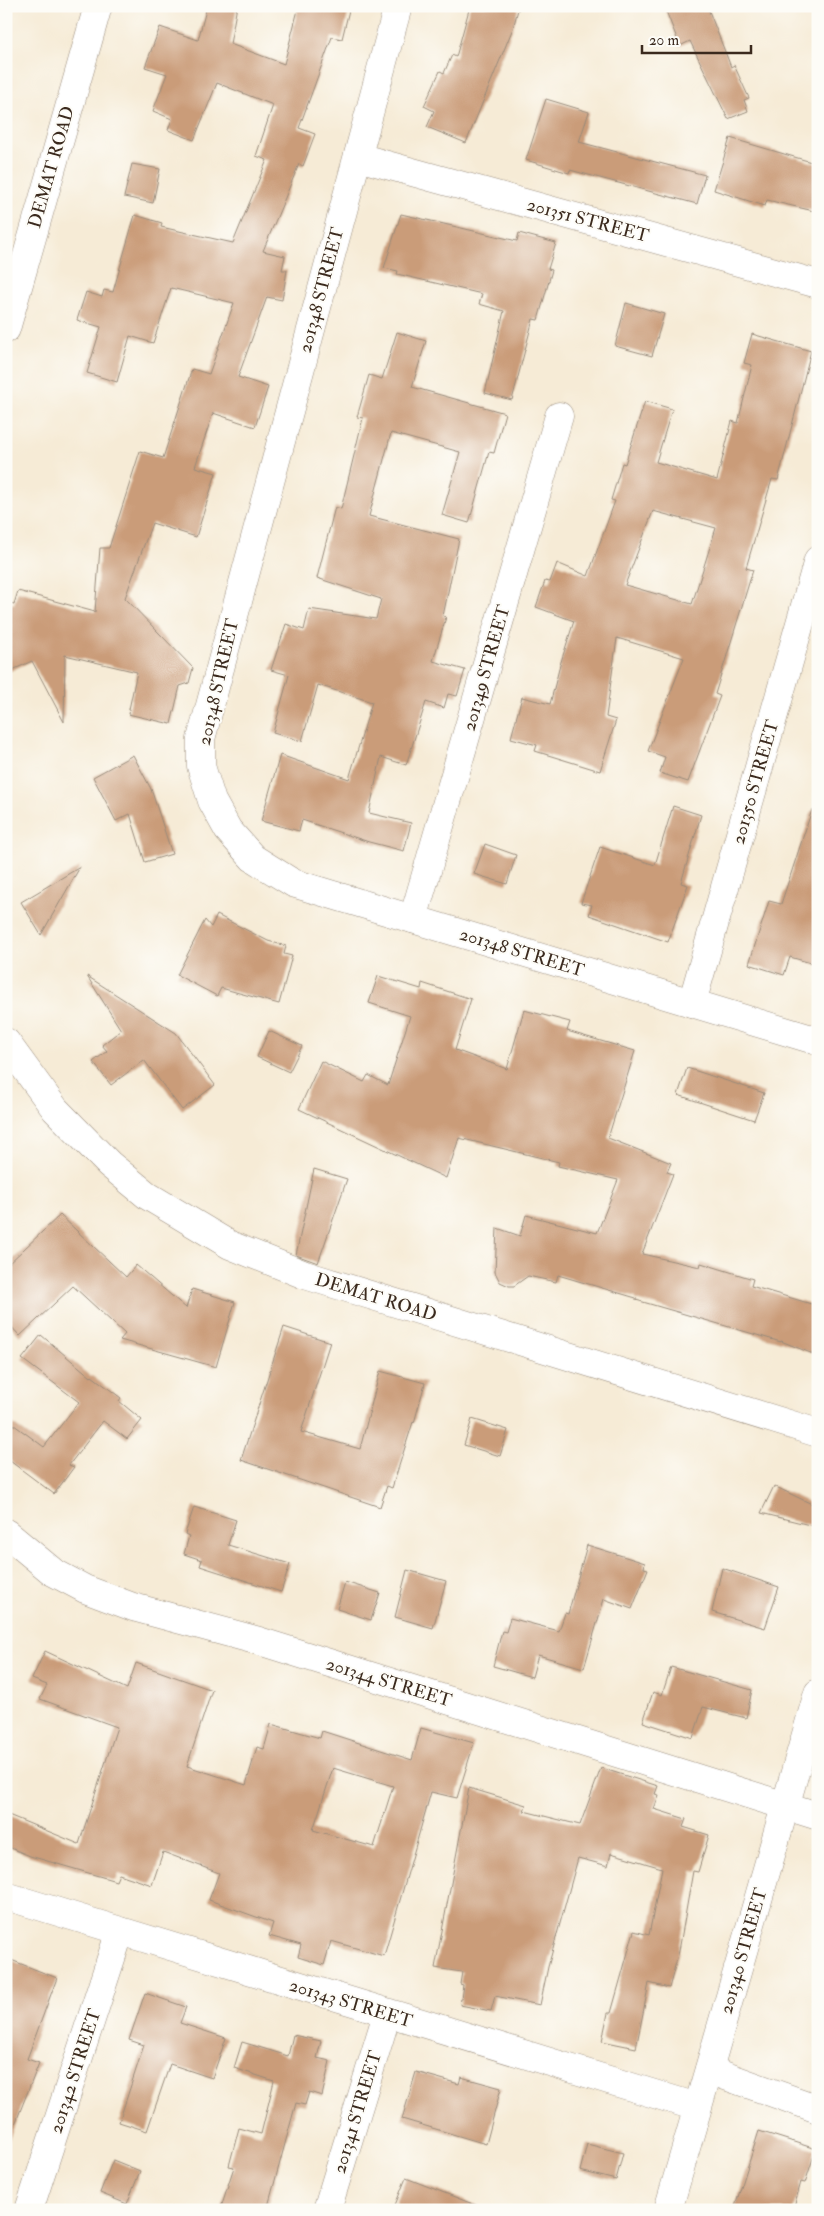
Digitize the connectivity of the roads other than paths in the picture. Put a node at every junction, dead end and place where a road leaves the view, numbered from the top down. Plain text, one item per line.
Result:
1 (98, 6) edge
2 (398, 6) edge
3 (358, 157) junction
4 (818, 284) edge
5 (6, 329) edge
6 (558, 416) dead end
7 (818, 560) edge
8 (413, 919) junction
9 (692, 1004) junction
10 (818, 1041) edge
11 (6, 1042) edge
12 (818, 1432) edge
13 (6, 1533) edge
14 (818, 1693) edge
15 (785, 1806) junction
16 (818, 1816) edge
17 (6, 1896) edge
18 (120, 1931) junction
19 (387, 2014) junction
20 (709, 2070) junction
21 (697, 2107) junction
22 (818, 2109) edge
23 (29, 2210) edge
24 (327, 2210) edge
25 (668, 2210) edge

1 - 5 street, DEMAT ROAD
2 - 3 street, 201348 STREET
3 - 4 street, 201351 STREET
3 - 8 street, 201348 STREET
6 - 8 street, 201349 STREET
7 - 9 street, 201350 STREET
8 - 9 street, 201348 STREET
9 - 10 street, 201348 STREET
11 - 12 street, DEMAT ROAD
13 - 15 street, 201344 STREET
14 - 15 street, 201340 STREET
15 - 16 street, 201344 STREET
15 - 20 street, 201340 STREET
17 - 18 street, 201343 STREET
18 - 19 street, 201343 STREET
18 - 23 street, 201342 STREET
19 - 21 street, 201343 STREET
19 - 24 street, 201341 STREET
20 - 21 street, 201340 STREET
20 - 22 street
21 - 25 street, 201340 STREET

